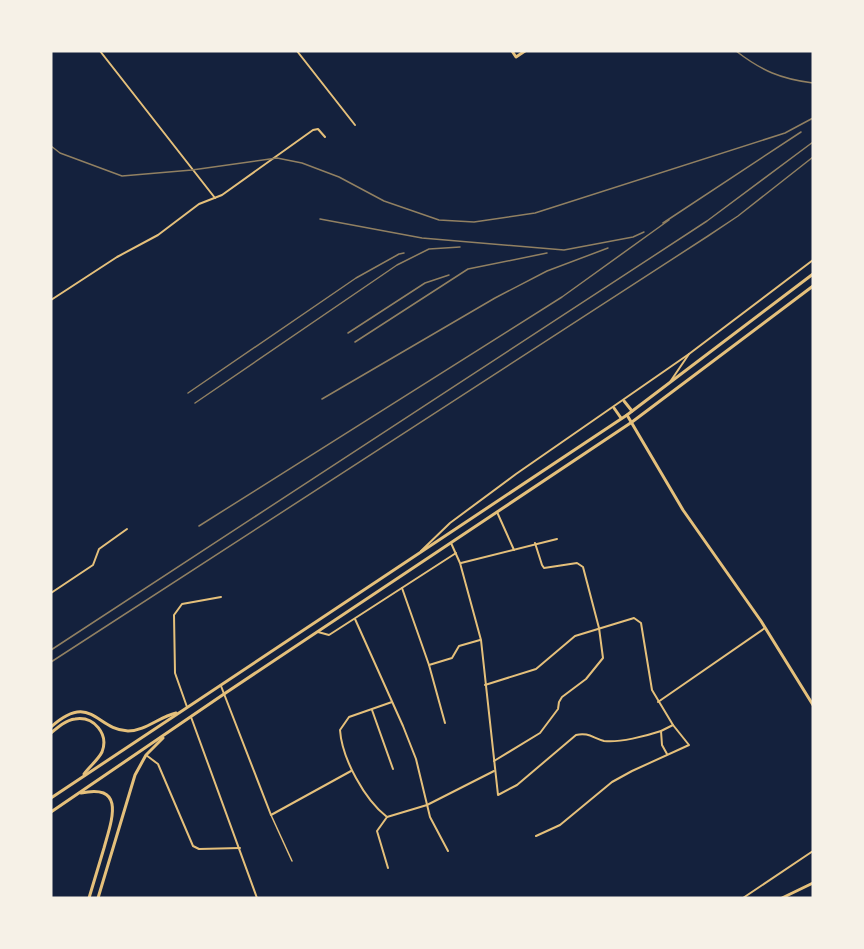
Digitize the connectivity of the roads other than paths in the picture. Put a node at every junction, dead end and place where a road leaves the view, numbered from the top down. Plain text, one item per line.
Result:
1 (100, 51) edge
2 (297, 51) edge
3 (512, 51) edge
4 (525, 51) edge
5 (355, 125) dead end
6 (325, 137) dead end
7 (216, 198) junction
8 (813, 260) edge
9 (813, 274) edge
10 (813, 285) edge
11 (51, 300) edge
12 (689, 354) junction
13 (668, 385) junction
14 (624, 400) junction
15 (614, 408) junction
16 (632, 411) junction
17 (627, 415) junction
18 (621, 418) junction
19 (632, 422) junction
20 (497, 512) junction
21 (127, 529) dead end
22 (557, 539) dead end
23 (451, 543) junction
24 (535, 543) junction
25 (514, 550) junction
26 (420, 551) junction
27 (456, 553) junction
28 (460, 563) junction
29 (402, 588) junction
30 (51, 593) edge
31 (221, 597) dead end
32 (355, 619) junction
33 (598, 628) junction
34 (765, 628) junction
35 (317, 632) junction
36 (481, 640) junction
37 (429, 665) junction
38 (221, 686) junction
39 (485, 686) junction
40 (224, 694) junction
41 (392, 702) junction
42 (658, 702) junction
43 (813, 705) edge
44 (187, 707) junction
45 (372, 710) junction
46 (178, 713) junction
47 (191, 717) junction
48 (445, 723) dead end
49 (673, 725) junction
50 (51, 727) edge
51 (169, 731) junction
52 (661, 731) junction
53 (51, 733) edge
54 (668, 754) junction
55 (146, 755) junction
56 (494, 761) junction
57 (393, 769) dead end
58 (351, 771) junction
59 (495, 771) junction
60 (83, 776) junction
61 (79, 793) junction
62 (51, 798) edge
63 (427, 805) junction
64 (51, 812) edge
65 (271, 815) junction
66 (387, 817) junction
67 (536, 836) dead end
68 (240, 848) junction
69 (448, 851) dead end
70 (813, 851) edge
71 (292, 861) dead end
72 (388, 868) dead end
73 (813, 884) edge
74 (89, 898) edge
75 (98, 898) edge
76 (257, 898) edge
77 (742, 898) edge
78 (782, 898) edge

1 - 7 street
2 - 5 street
3 - 4 main road
6 - 7 street
7 - 11 street
8 - 12 street
9 - 13 main road
10 - 19 main road
12 - 13 street
12 - 14 street
13 - 16 main road
14 - 15 street
14 - 16 main road
15 - 18 main road
15 - 26 street
16 - 17 main road
17 - 18 main road
17 - 19 main road
18 - 26 main road
19 - 20 main road
19 - 34 main road
20 - 23 main road
20 - 25 street
21 - 30 street
22 - 24 street
23 - 27 street
23 - 35 main road
24 - 25 street
24 - 33 street
25 - 28 street
26 - 38 main road
27 - 28 street
27 - 29 street
28 - 36 street
29 - 32 street
29 - 37 street
31 - 44 street
32 - 35 street
32 - 41 street
33 - 39 street
33 - 42 street
33 - 56 street
34 - 42 street
34 - 43 main road
35 - 40 main road
36 - 37 street
36 - 39 street
37 - 48 street
38 - 40 street
38 - 44 main road
39 - 56 street
40 - 47 main road
40 - 65 street
41 - 45 street
41 - 63 street
42 - 49 street
44 - 46 main road
45 - 57 street
45 - 58 street
46 - 50 main road
46 - 60 main road
47 - 51 main road
47 - 68 street
49 - 52 street
49 - 54 street
51 - 55 main road
51 - 61 main road
52 - 54 street
52 - 59 street
53 - 60 main road
54 - 67 street
55 - 68 street
55 - 75 main road
56 - 59 street
58 - 65 street
58 - 66 street
59 - 63 street
60 - 62 main road
61 - 64 main road
61 - 74 main road
63 - 66 street
63 - 69 street
65 - 71 lane
66 - 72 street
68 - 76 street
70 - 77 street
73 - 78 main road

